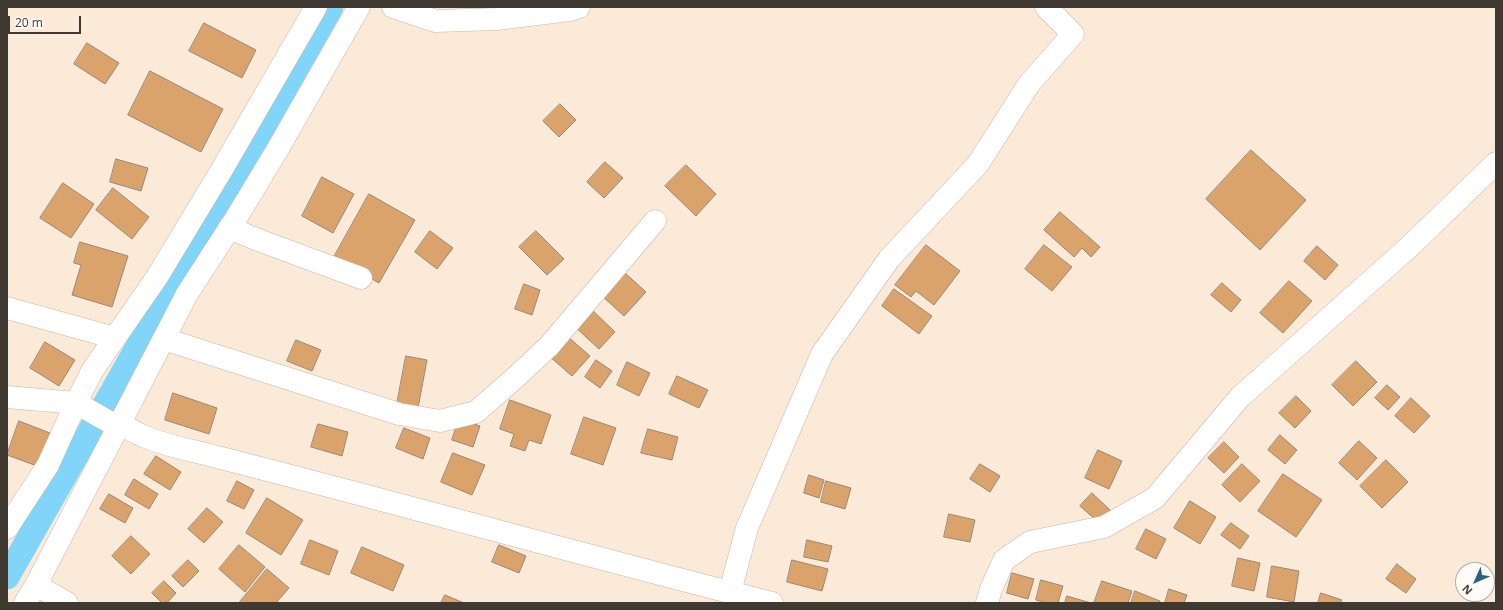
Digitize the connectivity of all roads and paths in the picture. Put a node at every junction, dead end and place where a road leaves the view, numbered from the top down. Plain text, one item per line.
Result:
1 (316, 7) edge
2 (359, 7) edge
3 (393, 7) edge
4 (579, 7) edge
5 (1046, 7) edge
6 (1496, 163) edge
7 (655, 221) dead end
8 (244, 234) junction
9 (361, 278) dead end
10 (7, 308) edge
11 (115, 338) junction
12 (164, 339) junction
13 (7, 397) edge
14 (82, 407) junction
15 (116, 424) junction
16 (7, 528) edge
17 (36, 584) junction
18 (730, 592) junction
19 (762, 602) edge
20 (24, 603) edge
21 (67, 603) edge
22 (987, 603) edge

1 - 11 street
2 - 8 street
3 - 4 street
5 - 18 street
6 - 22 street
7 - 12 street
8 - 9 street
8 - 12 street
10 - 11 street
11 - 14 street
12 - 15 street
13 - 14 street
14 - 15 street
14 - 16 street
15 - 17 street
15 - 18 street
17 - 20 street
17 - 21 street
18 - 19 street

